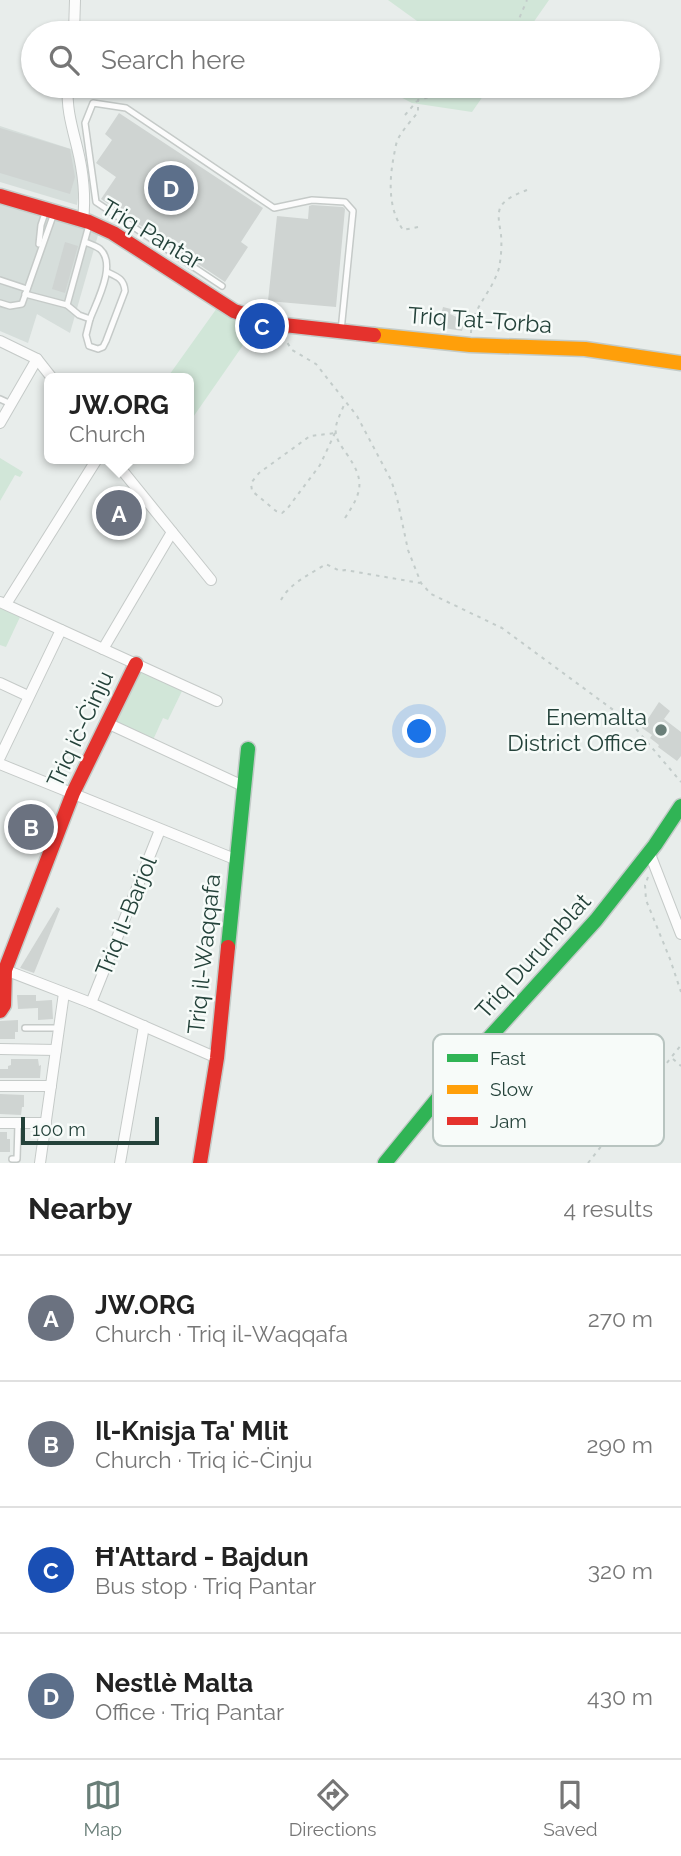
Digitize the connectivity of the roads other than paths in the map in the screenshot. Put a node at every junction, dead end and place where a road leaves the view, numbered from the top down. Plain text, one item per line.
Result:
1 (75, 0) edge
2 (74, 21) edge
3 (67, 98) edge
4 (0, 196) edge
5 (91, 202) junction
6 (50, 211) junction
7 (86, 221) junction
8 (85, 242) junction
9 (107, 272) junction
10 (0, 280) edge
11 (222, 286) dead end
12 (26, 292) junction
13 (0, 303) edge
14 (67, 305) junction
15 (90, 319) junction
16 (275, 324) joint
17 (341, 331) junction
18 (0, 341) edge
19 (37, 359) junction
20 (681, 363) edge
21 (48, 373) edge
22 (0, 399) edge
23 (11, 404) junction
24 (0, 423) edge
25 (94, 464) edge
26 (117, 464) edge
27 (172, 532) junction
28 (211, 580) dead end
29 (3, 603) edge
30 (61, 630) junction
31 (103, 649) junction
32 (136, 664) junction
33 (0, 683) edge
34 (28, 696) junction
35 (217, 701) dead end
36 (107, 723) junction
37 (248, 749) dead end
38 (0, 757) edge
39 (0, 764) edge
40 (243, 786) junction
41 (73, 793) junction
42 (680, 809) edge
43 (160, 830) junction
44 (237, 860) junction
45 (652, 861) junction
46 (681, 934) edge
47 (3, 969) edge
48 (64, 993) junction
49 (91, 1003) junction
50 (0, 1011) edge
51 (144, 1026) junction
52 (25, 1028) dead end
53 (59, 1028) junction
54 (494, 1034) edge
55 (0, 1049) edge
56 (56, 1049) junction
57 (216, 1058) junction
58 (0, 1086) edge
59 (51, 1086) junction
60 (433, 1102) edge
61 (0, 1123) edge
62 (18, 1124) junction
63 (46, 1124) junction
64 (12, 1159) dead end
65 (40, 1163) edge
66 (120, 1163) edge
67 (200, 1163) edge
68 (385, 1163) edge

1 - 2 street
3 - 5 street
4 - 6 street, Triq Pantar
5 - 7 street
5 - 11 lane
5 - 17 lane
6 - 7 street, Triq Pantar
6 - 12 lane
7 - 8 lane
7 - 16 street, Triq Pantar
8 - 9 lane
8 - 14 lane
9 - 15 lane
9 - 15 lane
10 - 12 lane
12 - 13 lane
12 - 14 lane
14 - 15 lane
16 - 17 street, Triq Tat-Torba
17 - 20 street, Triq Tat-Torba
18 - 19 street
19 - 21 street
19 - 23 street
22 - 23 lane
23 - 24 street
25 - 29 street
26 - 27 street
27 - 28 street
27 - 31 street
29 - 30 street
30 - 31 street
30 - 34 street
31 - 32 street
32 - 35 street
32 - 36 street, Triq iċ-Ċinju
33 - 34 street
34 - 38 street
36 - 40 street
36 - 41 street, Triq iċ-Ċinju
37 - 40 street, Triq il-Waqqafa
39 - 41 street
40 - 44 street, Triq il-Waqqafa
41 - 43 street
41 - 47 street, Triq iċ-Ċinju
42 - 45 street, Triq Durumblat
43 - 44 street
43 - 49 street, Triq il-Barjol
44 - 57 street, Triq il-Waqqafa
45 - 46 street
45 - 54 street, Triq Durumblat
47 - 48 street
47 - 50 street, Triq iċ-Ċinju
48 - 49 street
48 - 53 street
49 - 51 street
51 - 57 street
51 - 66 street
52 - 53 lane
53 - 56 street
55 - 56 street
56 - 59 street
57 - 67 street, Triq il-Waqqafa
58 - 59 street
59 - 63 street
60 - 68 street, Triq Durumblat
61 - 62 street
62 - 63 street
62 - 64 lane
63 - 65 street

